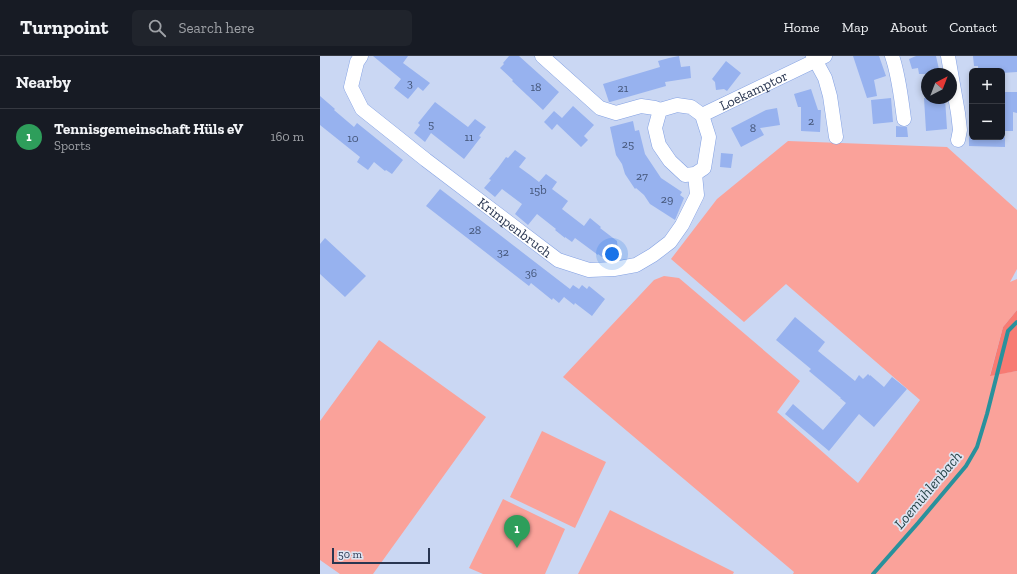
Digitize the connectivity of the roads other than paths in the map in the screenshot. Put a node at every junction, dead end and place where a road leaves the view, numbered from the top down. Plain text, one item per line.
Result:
1 (361, 56) edge
2 (542, 56) edge
3 (892, 56) edge
4 (948, 56) edge
5 (818, 58) edge
6 (660, 110) junction
7 (702, 115) junction
8 (904, 119) dead end
9 (836, 137) dead end
10 (958, 140) dead end
11 (695, 174) junction

1 - 11 street, Krimpenbruch
2 - 6 street
3 - 8 street
4 - 10 street
5 - 7 street, Loekamptor
5 - 9 street
6 - 7 street
6 - 11 street
7 - 11 street

